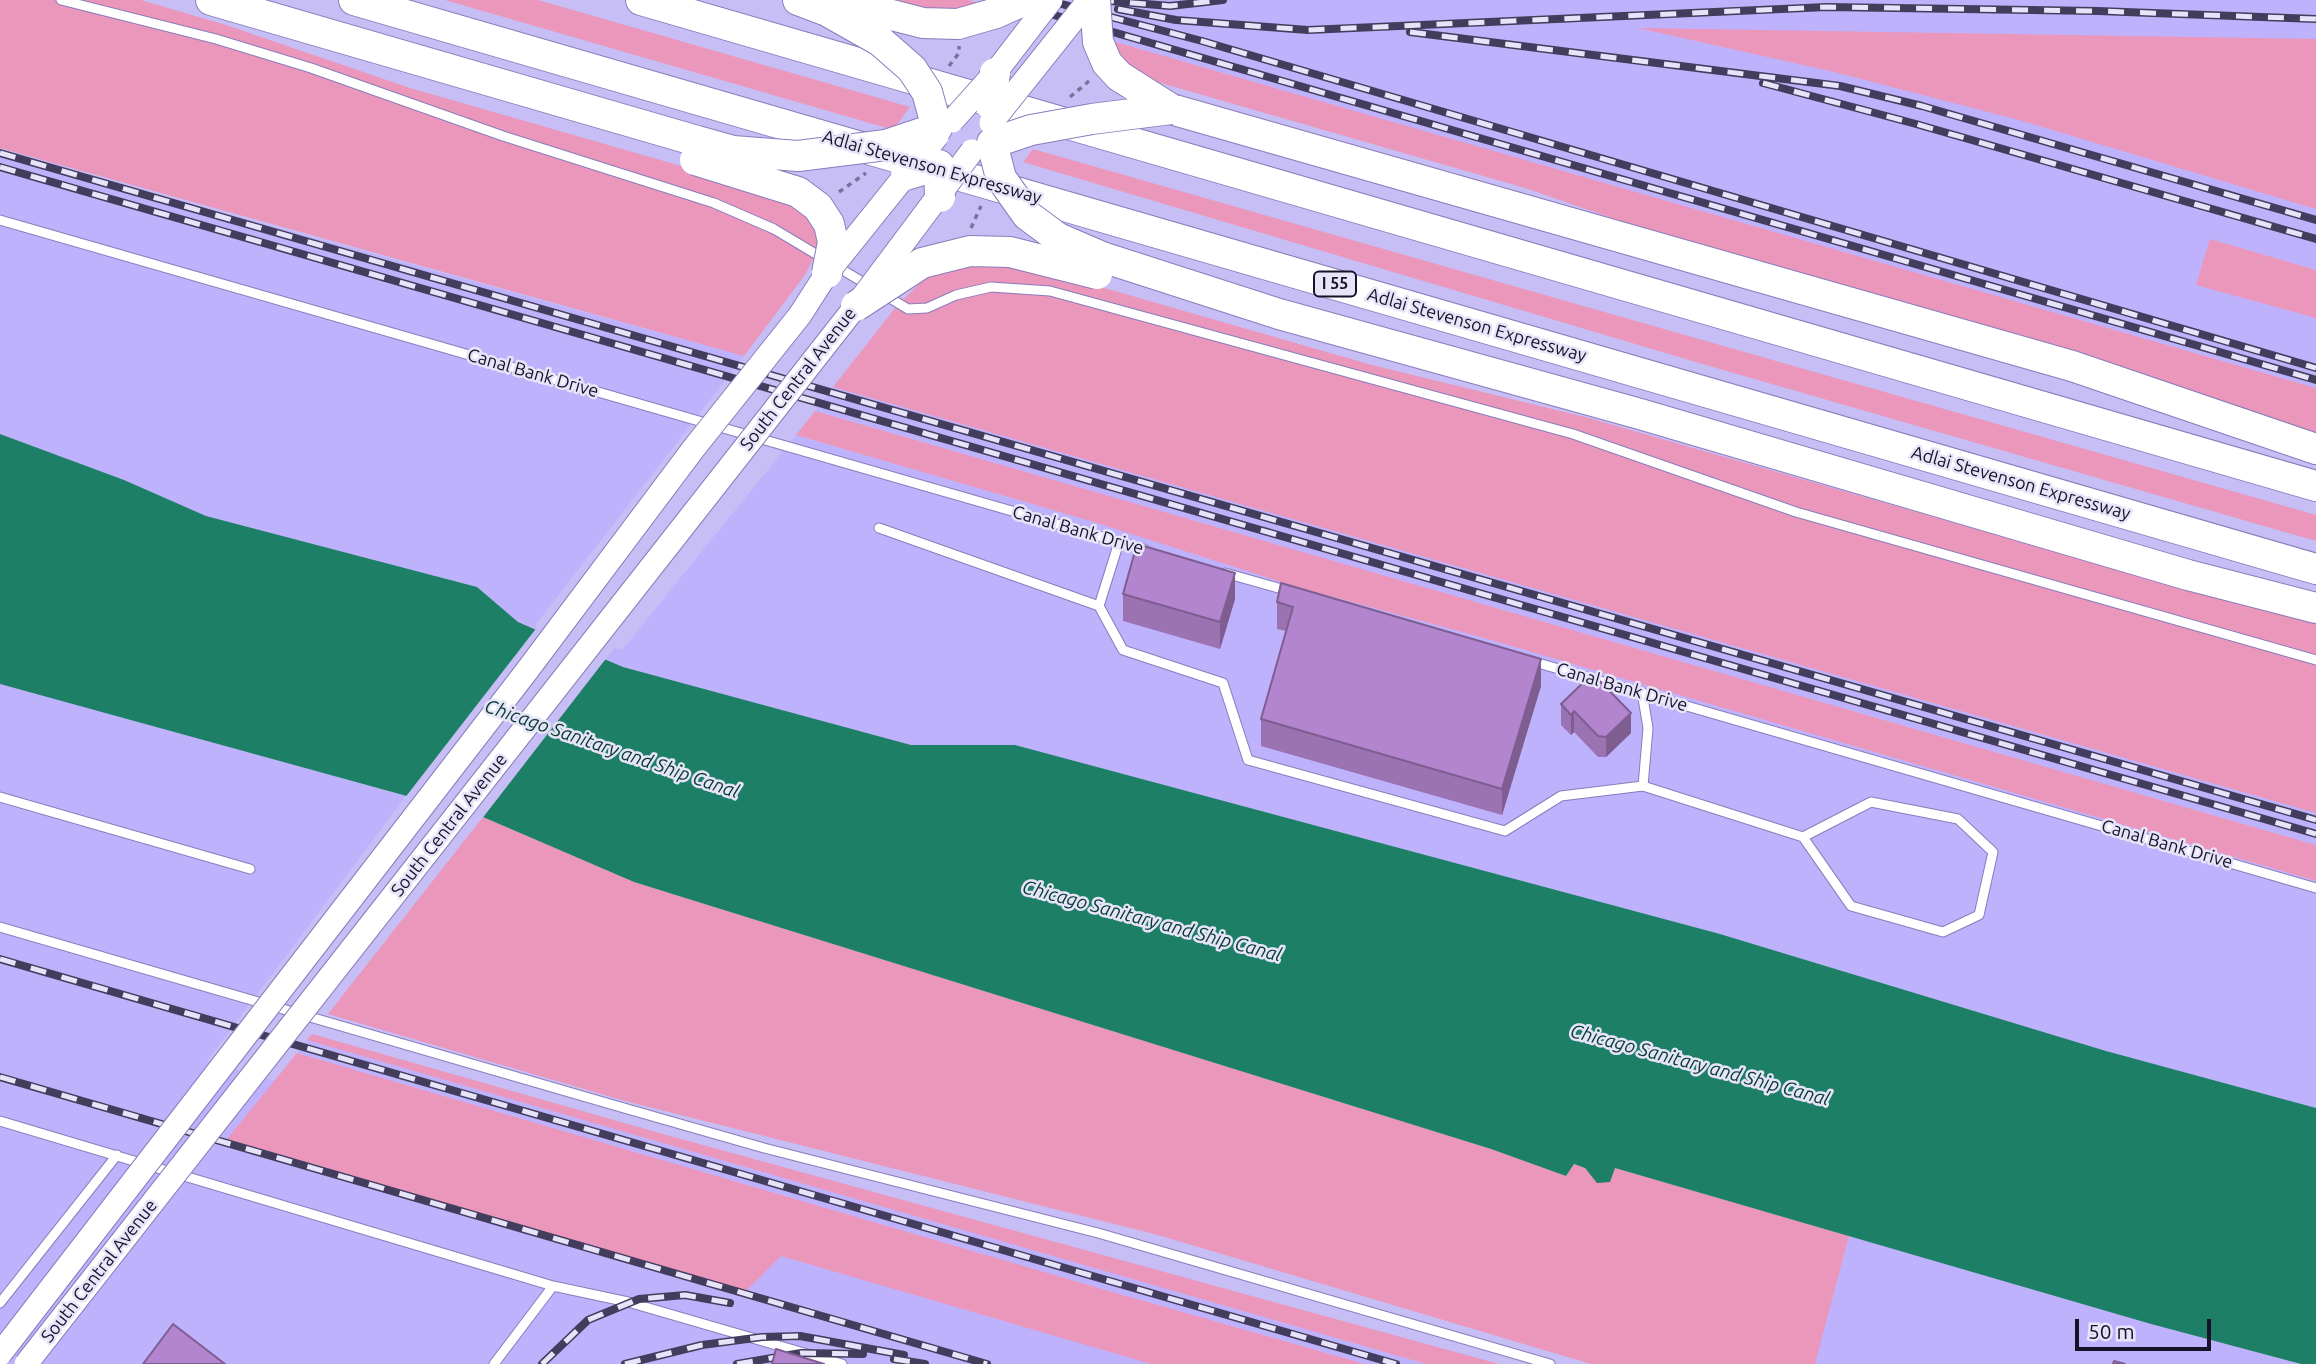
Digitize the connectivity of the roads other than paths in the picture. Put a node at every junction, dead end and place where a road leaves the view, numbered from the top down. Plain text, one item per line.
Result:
1 (61, 0) edge
2 (211, 0) edge
3 (354, 0) edge
4 (641, 0) edge
5 (798, 0) edge
6 (1025, 0) edge
7 (1051, 0) edge
8 (1089, 0) edge
9 (1095, 0) edge
10 (830, 6) edge
11 (1171, 109) junction
12 (993, 114) junction
13 (941, 138) junction
14 (694, 150) junction
15 (906, 175) joint
16 (940, 197) junction
17 (0, 220) edge
18 (1100, 265) junction
19 (827, 273) junction
20 (856, 306) junction
21 (2316, 449) edge
22 (2316, 486) edge
23 (879, 528) dead end
24 (1119, 542) junction
25 (1159, 554) edge
26 (1213, 569) edge
27 (2316, 569) edge
28 (1293, 592) edge
29 (1099, 606) junction
30 (2316, 608) edge
31 (1521, 658) edge
32 (2316, 660) edge
33 (1642, 692) junction
34 (1643, 786) junction
35 (0, 797) edge
36 (1803, 837) junction
37 (250, 869) dead end
38 (2316, 888) edge
39 (0, 927) edge
40 (0, 1121) edge
41 (117, 1155) junction
42 (553, 1286) junction
43 (0, 1303) edge
44 (0, 1354) edge
45 (26, 1364) edge
46 (494, 1364) edge
47 (842, 1364) edge
48 (1550, 1364) edge

1 - 32 lane
2 - 14 highway
3 - 27 highway, Adlai Stevenson Expressway / I 55
4 - 22 highway
5 - 10 highway
6 - 10 highway, bridge
7 - 12 main road, South Central Avenue, bridge
8 - 12 main road, South Central Avenue, bridge
9 - 11 highway, bridge
10 - 13 highway, bridge
11 - 12 highway, bridge
11 - 21 highway
12 - 13 highway, bridge
12 - 13 highway
12 - 16 main road, South Central Avenue, bridge
12 - 18 highway, bridge
13 - 14 highway, bridge
13 - 15 highway, bridge
13 - 16 highway, bridge
14 - 19 highway, bridge
15 - 19 main road, South Central Avenue, bridge
16 - 20 main road, South Central Avenue, bridge
17 - 24 lane, Canal Bank Drive
18 - 20 highway, bridge
18 - 30 highway
19 - 44 main road, South Central Avenue, bridge
20 - 45 main road, South Central Avenue, bridge
23 - 29 lane
24 - 25 lane, Canal Bank Drive
24 - 29 lane
26 - 28 lane
29 - 34 lane
31 - 33 lane, Canal Bank Drive
33 - 34 lane
33 - 38 lane, Canal Bank Drive
34 - 36 lane
35 - 37 lane
36 - 36 lane
39 - 48 lane
40 - 41 lane
41 - 42 lane
41 - 43 lane
42 - 46 lane
42 - 47 lane

